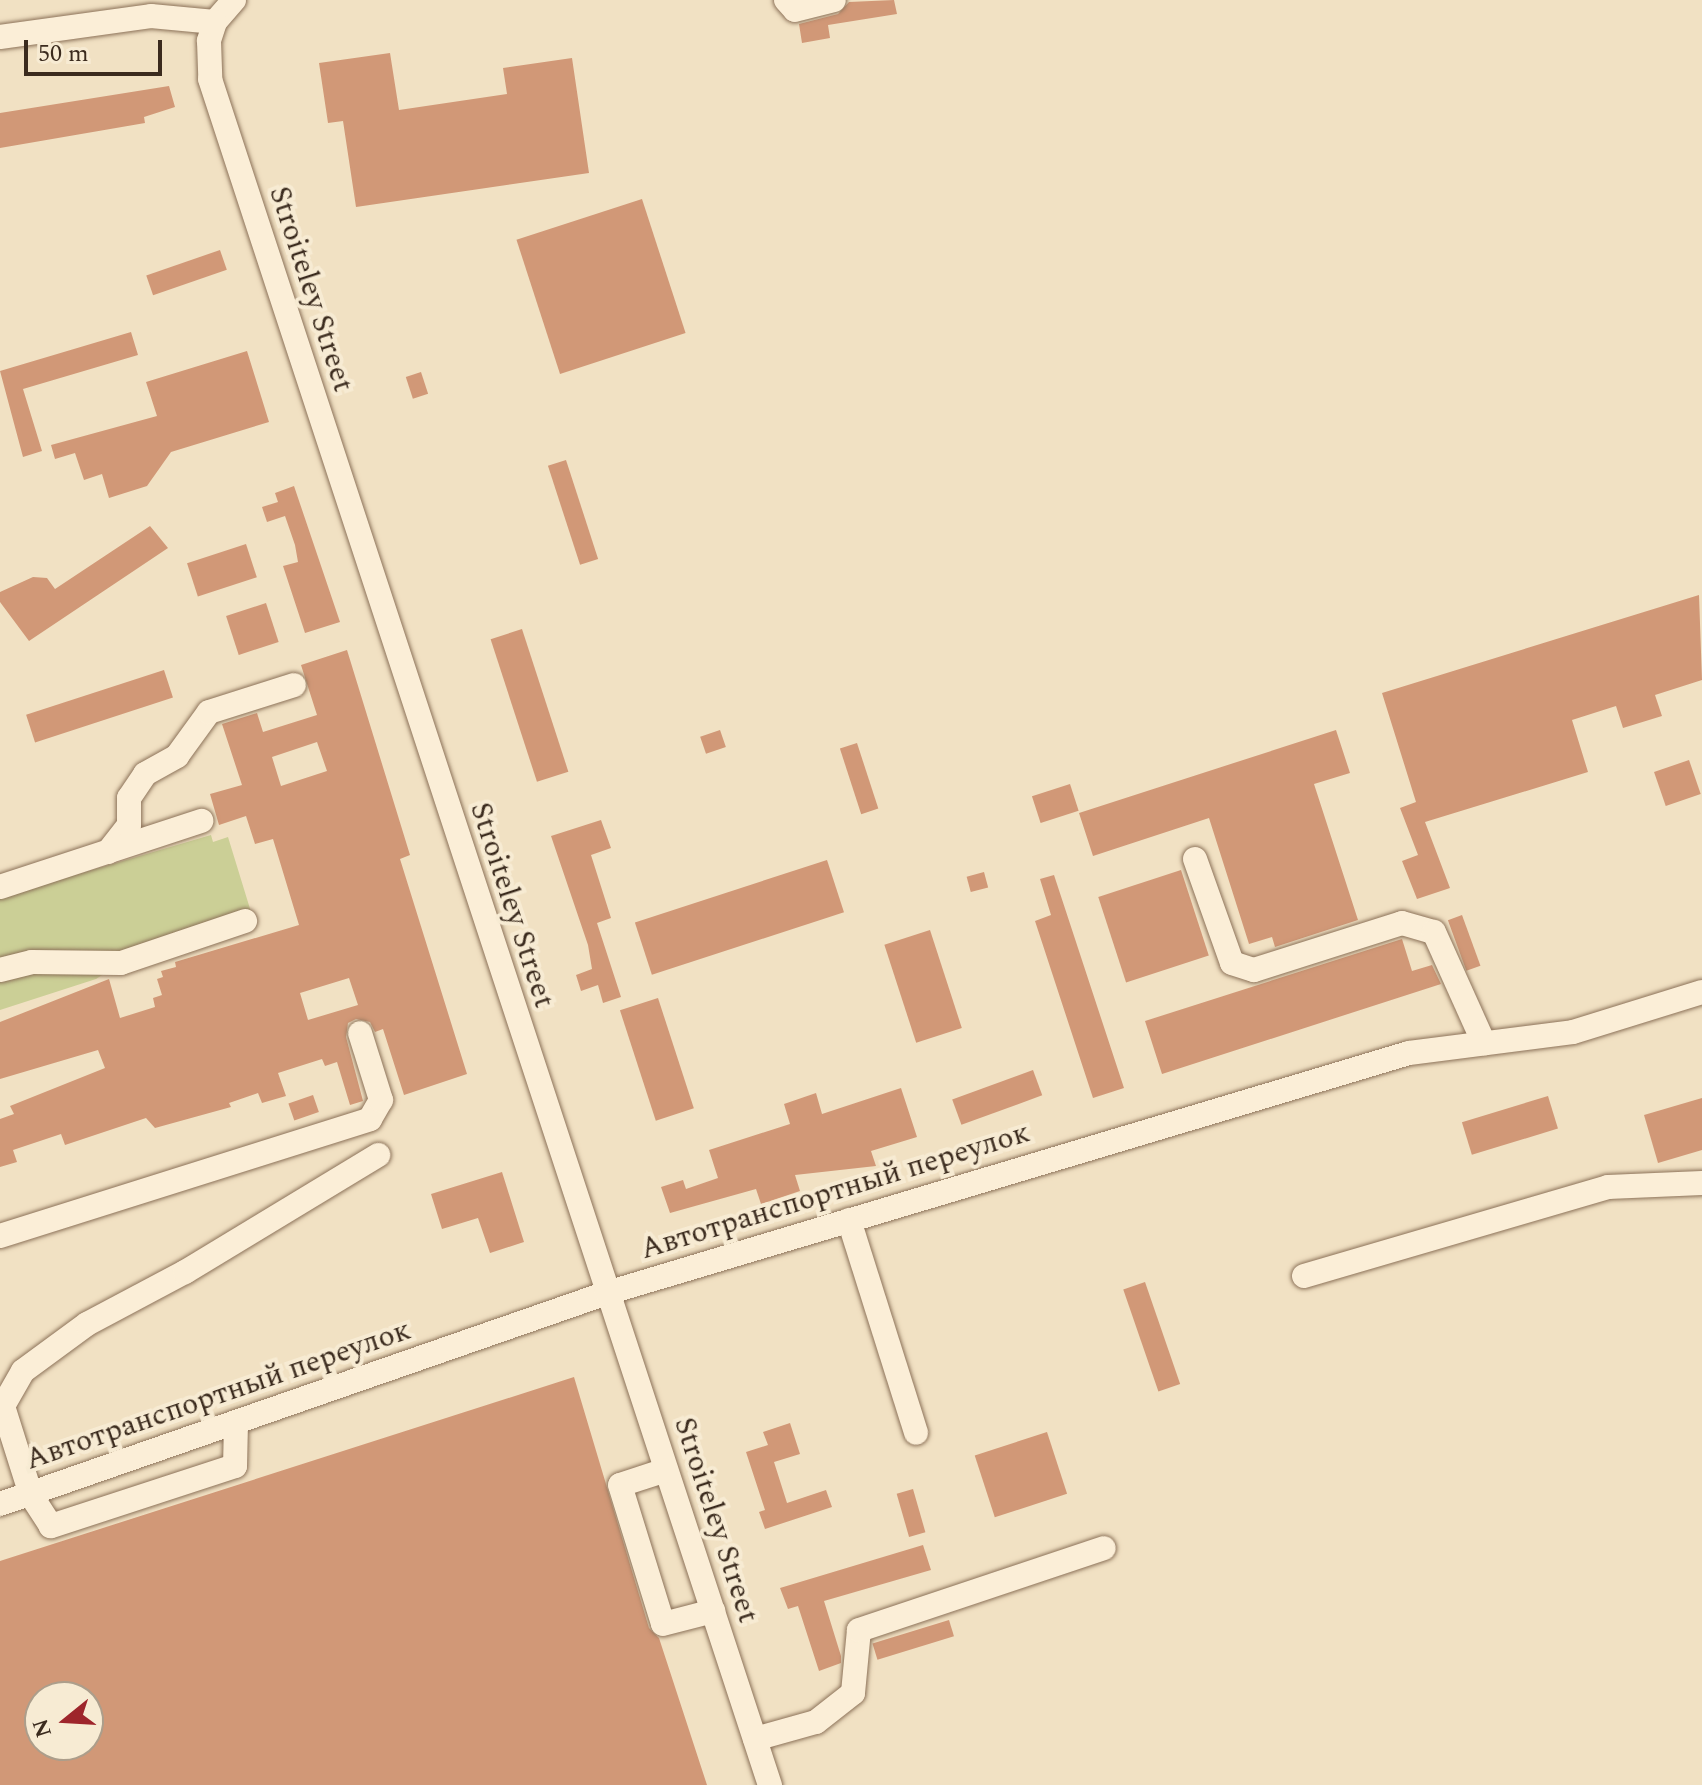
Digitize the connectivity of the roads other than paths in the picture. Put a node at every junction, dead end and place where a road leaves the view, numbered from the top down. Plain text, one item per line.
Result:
1 (234, 0) edge
2 (786, 0) edge
3 (834, 0) edge
4 (212, 32) junction
5 (0, 37) edge
6 (294, 685) dead end
7 (201, 821) dead end
8 (108, 852) junction
9 (1195, 859) dead end
10 (0, 887) edge
11 (245, 921) dead end
12 (0, 970) edge
13 (1702, 992) edge
14 (360, 1033) dead end
15 (1484, 1043) junction
16 (378, 1155) dead end
17 (1702, 1183) edge
18 (849, 1220) junction
19 (0, 1236) edge
20 (1304, 1276) dead end
21 (607, 1293) junction
22 (5, 1391) edge
23 (236, 1423) junction
24 (916, 1433) dead end
25 (666, 1470) junction
26 (31, 1495) junction
27 (0, 1504) edge
28 (1104, 1548) dead end
29 (713, 1611) junction
30 (755, 1739) junction
31 (770, 1785) edge

1 - 4 street
2 - 3 street
4 - 5 street
4 - 21 street, Stroiteley Street
6 - 8 street
7 - 8 street
8 - 10 street
9 - 15 street
11 - 12 street
13 - 15 street, Автотранспортный переулок
14 - 19 street
15 - 18 street, Автотранспортный переулок
16 - 22 street
17 - 20 street
18 - 21 street, Автотранспортный переулок
18 - 24 street
21 - 23 street, Автотранспортный переулок
21 - 25 street, Stroiteley Street
22 - 26 street
23 - 26 street, Автотранспортный переулок
23 - 26 street
25 - 29 street, Stroiteley Street
25 - 29 street
26 - 27 street, Автотранспортный переулок
28 - 30 street
29 - 30 street, Stroiteley Street
30 - 31 street, Stroiteley Street

